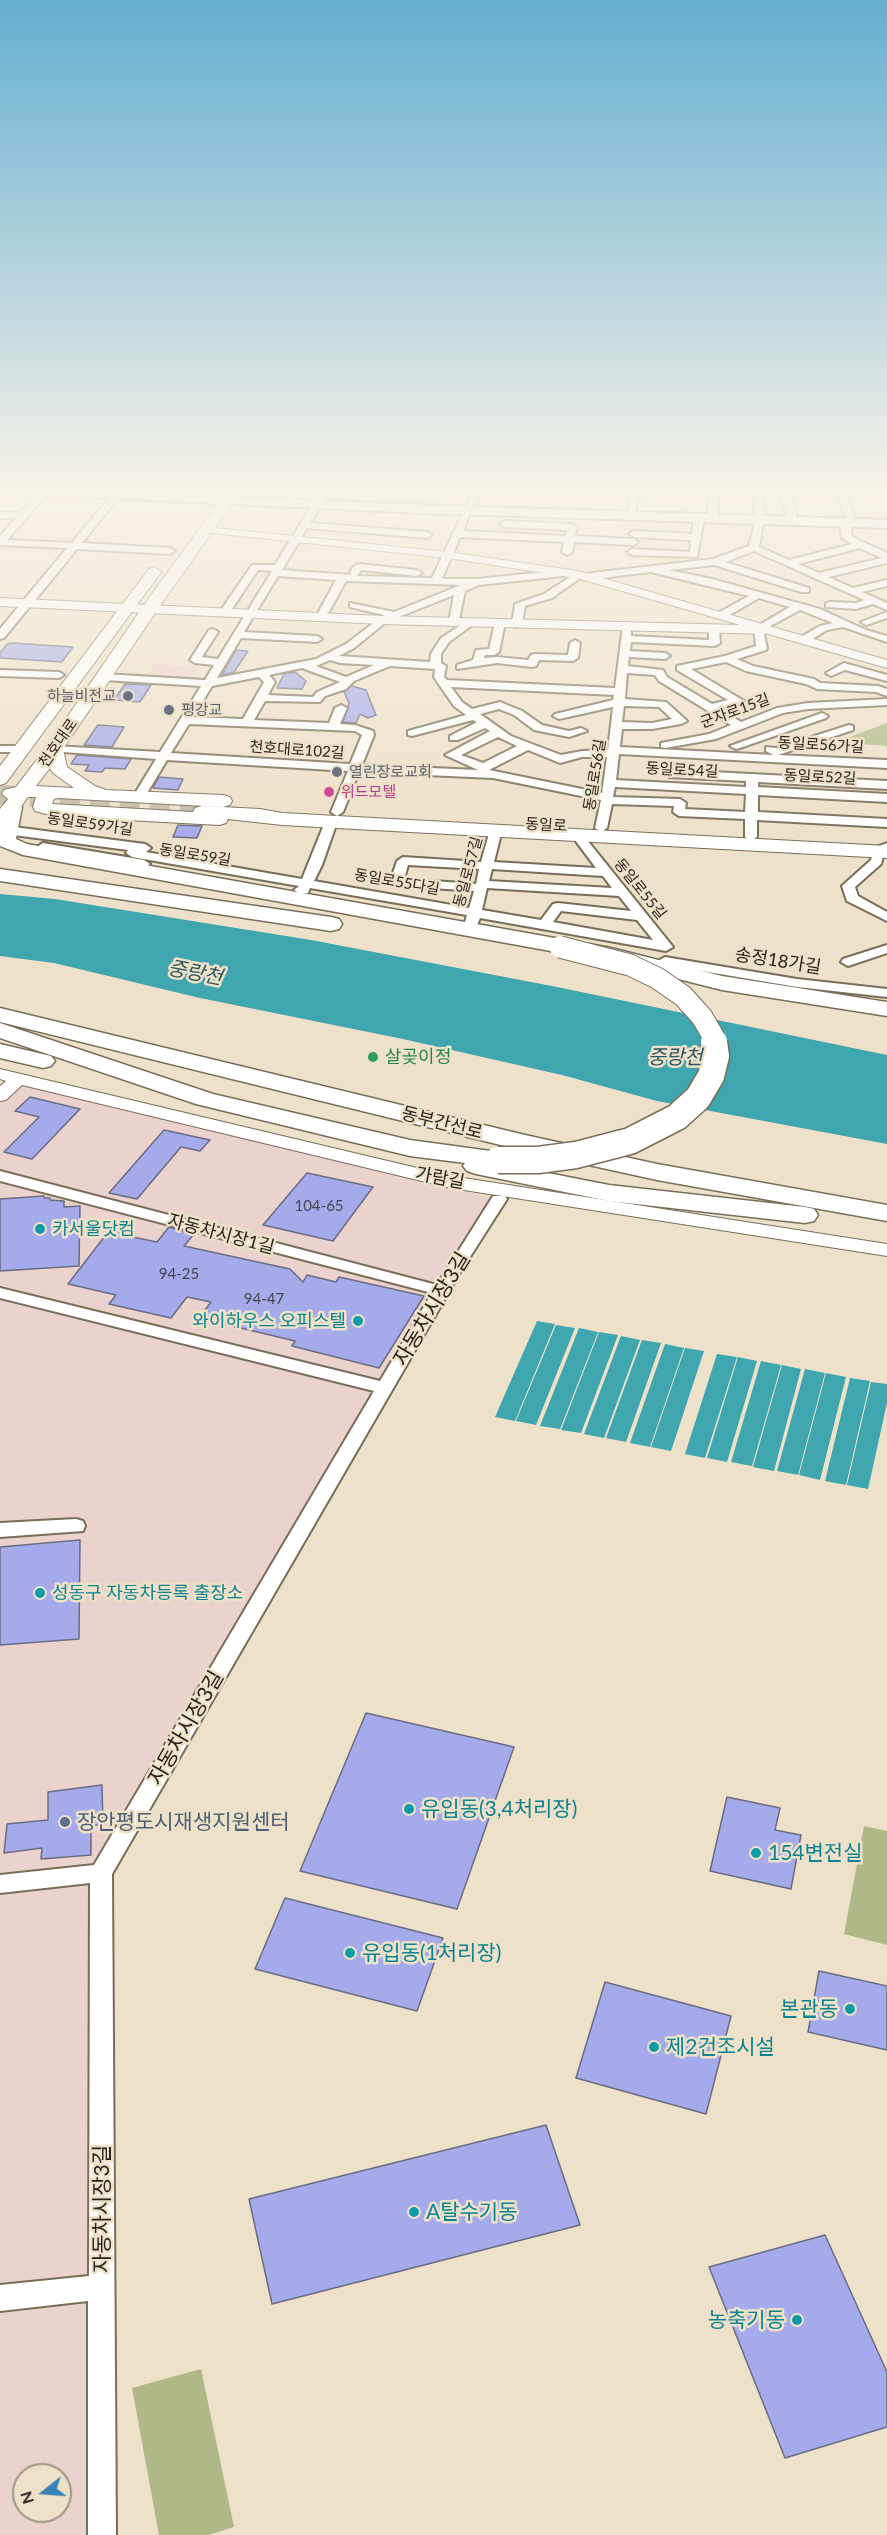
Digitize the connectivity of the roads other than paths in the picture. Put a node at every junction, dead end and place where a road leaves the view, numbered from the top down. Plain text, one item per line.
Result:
1 (25, 605) edge
2 (73, 605) edge
3 (130, 605) edge
4 (153, 605) edge
5 (229, 605) edge
6 (255, 605) edge
7 (329, 605) edge
8 (355, 605) edge
9 (418, 605) edge
10 (457, 605) edge
11 (520, 605) edge
12 (687, 605) edge
13 (739, 605) edge
14 (799, 606) joint
15 (128, 608) junction
16 (150, 609) junction
17 (224, 613) junction
18 (250, 614) junction
19 (395, 615) junction
20 (722, 615) junction
21 (887, 615) edge
22 (321, 617) junction
23 (382, 620) junction
24 (454, 622) junction
25 (470, 622) junction
26 (500, 623) junction
27 (887, 623) edge
28 (517, 624) junction
29 (842, 624) junction
30 (714, 629) junction
31 (764, 629) junction
32 (213, 632) dead end
33 (627, 633) junction
34 (238, 634) junction
35 (0, 636) edge
36 (805, 639) junction
37 (887, 639) edge
38 (574, 643) dead end
39 (362, 648) junction
40 (302, 652) junction
41 (624, 654) junction
42 (665, 656) dead end
43 (330, 657) junction
44 (727, 659) junction
45 (221, 662) junction
46 (478, 662) junction
47 (885, 662) edge
48 (392, 663) junction
49 (461, 667) dead end
50 (623, 669) junction
51 (261, 672) junction
52 (0, 673) edge
53 (440, 673) junction
54 (831, 673) dead end
55 (59, 675) dead end
56 (104, 677) junction
57 (887, 678) edge
58 (347, 681) junction
59 (208, 683) junction
60 (478, 685) junction
61 (887, 693) edge
62 (620, 697) junction
63 (261, 698) junction
64 (887, 702) edge
65 (500, 705) junction
66 (799, 706) junction
67 (341, 708) dead end
68 (710, 708) junction
69 (315, 713) dead end
70 (472, 714) junction
71 (559, 716) dead end
72 (822, 716) junction
73 (186, 720) junction
74 (248, 723) junction
75 (485, 723) junction
76 (617, 725) junction
77 (309, 726) junction
78 (740, 726) junction
79 (333, 727) junction
80 (581, 731) dead end
81 (498, 732) junction
82 (412, 733) dead end
83 (454, 738) dead end
84 (527, 746) junction
85 (736, 746) joint
86 (54, 749) junction
87 (614, 752) junction
88 (647, 752) junction
89 (751, 755) junction
90 (9, 756) edge
91 (163, 756) junction
92 (887, 764) edge
93 (354, 768) junction
94 (483, 770) junction
95 (673, 774) dead end
96 (0, 779) edge
97 (610, 783) junction
98 (752, 784) junction
99 (887, 785) edge
100 (110, 794) junction
101 (140, 795) junction
102 (887, 798) edge
103 (607, 799) junction
104 (56, 801) junction
105 (300, 810) junction
106 (752, 815) junction
107 (334, 817) junction
108 (282, 819) junction
109 (7, 820) edge
110 (887, 823) edge
111 (601, 828) junction
112 (496, 830) junction
113 (582, 835) junction
114 (751, 837) junction
115 (138, 847) joint
116 (885, 849) edge
117 (488, 866) junction
118 (605, 872) junction
119 (0, 875) edge
120 (309, 878) junction
121 (482, 886) junction
122 (621, 892) junction
123 (260, 912) junction
124 (641, 916) junction
125 (887, 917) edge
126 (473, 918) junction
127 (549, 939) junction
128 (665, 946) junction
129 (887, 949) edge
130 (665, 961) joint
131 (848, 962) dead end
132 (887, 993) edge
133 (887, 1009) edge
134 (0, 1014) edge
135 (887, 1023) edge
136 (0, 1030) edge
137 (0, 1051) edge
138 (9, 1077) edge
139 (0, 1096) edge
140 (205, 1099) junction
141 (410, 1148) junction
142 (0, 1176) edge
143 (499, 1199) dead end
144 (887, 1213) edge
145 (887, 1224) edge
146 (887, 1250) edge
147 (442, 1291) junction
148 (0, 1293) edge
149 (385, 1388) junction
150 (76, 1526) dead end
151 (0, 1530) edge
152 (101, 1873) junction
153 (0, 1884) edge
154 (103, 2287) junction
155 (0, 2298) edge
156 (102, 2535) edge

1 - 35 street
2 - 15 street
3 - 15 main road, 천호대로
4 - 16 main road, 천호대로
5 - 17 street
6 - 18 street
7 - 22 street
8 - 19 street
9 - 19 street
10 - 24 street
11 - 28 street
12 - 20 street
13 - 20 street
14 - 29 street
14 - 31 street
15 - 16 street
15 - 90 main road, 천호대로
16 - 17 street
16 - 56 main road, 천호대로
17 - 18 street
18 - 22 street
18 - 34 street
19 - 23 street
20 - 31 street
21 - 27 street
22 - 23 street
23 - 24 street
23 - 39 street
24 - 25 street
25 - 26 street
25 - 53 street
26 - 28 street
26 - 46 street
28 - 33 street
29 - 36 street
29 - 37 street
30 - 31 street
30 - 33 street
30 - 33 street
31 - 36 street
31 - 44 street
32 - 45 street
33 - 41 street, 동일로56길
34 - 40 street
34 - 45 street
36 - 47 street
38 - 46 street
39 - 43 street
39 - 48 street
40 - 43 street
40 - 51 street
40 - 58 street
41 - 42 street
41 - 50 street, 동일로56길
43 - 48 street
44 - 61 street
44 - 68 street
45 - 59 street
46 - 49 street
48 - 53 street
48 - 58 street
50 - 62 street, 동일로56길
50 - 68 street
51 - 59 street
51 - 63 street
52 - 55 street
53 - 60 street
53 - 70 street, 동일로56가길
54 - 57 street
56 - 59 street
56 - 86 main road, 천호대로
58 - 63 street
59 - 73 street
60 - 62 street
60 - 65 street
62 - 71 street, 동일로56길
62 - 76 street, 동일로56길
62 - 76 street, 동일로56길
63 - 74 street
64 - 66 street, 군자로15길
65 - 70 street
65 - 80 street
66 - 72 street
66 - 78 street, 군자로15길
67 - 79 street
68 - 78 street
69 - 77 street
70 - 75 street, 동일로56가길
70 - 82 street
72 - 85 street, 군자로15길
72 - 89 street, 동일로56가길
73 - 74 street
73 - 91 street
74 - 77 street
75 - 81 street, 동일로56가길
75 - 83 street
76 - 87 street, 동일로56길
77 - 79 street
78 - 88 street, 군자로15길
79 - 93 street
81 - 84 street, 동일로56가길
81 - 94 street
84 - 87 street, 동일로56가길
84 - 94 street
85 - 89 street, 동일로56가길
86 - 91 street, 천호대로102길
86 - 100 main road
86 - 109 main road, 천호대로
87 - 88 street, 동일로56가길
87 - 97 street, 동일로56길
88 - 89 street, 동일로56가길
89 - 92 street, 동일로56가길
89 - 98 street
90 - 96 main road, 천호대로
91 - 93 street, 천호대로102길
91 - 101 street
93 - 94 street, 천호대로102길
93 - 107 street
94 - 103 street, 천호대로102길
95 - 98 street, 동일로54길
97 - 98 street, 동일로54길
97 - 103 street, 동일로56길
98 - 99 street, 동일로52길
98 - 102 street, 동일로52길
98 - 106 street
100 - 101 main road
100 - 104 main road
101 - 105 main road
103 - 106 street, 동일로54길
103 - 111 street, 동일로56길
104 - 108 main road
104 - 109 main road
104 - 109 main road
105 - 107 main road, 동일로
105 - 108 main road, 동일로
106 - 110 street
106 - 114 street
107 - 108 main road, 동일로
107 - 111 main road, 동일로
107 - 112 main road, 동일로
107 - 120 street
109 - 115 street, 동일로59가길
109 - 120 street, 동일로59길
109 - 123 highway
109 - 127 highway
111 - 114 main road, 동일로
112 - 113 main road, 동일로
112 - 117 street, 동일로57길
113 - 116 main road, 동일로
113 - 118 street, 동일로55길
114 - 116 main road, 동일로
115 - 120 street, 동일로55다길
116 - 125 street
117 - 118 street
117 - 121 street, 동일로57길
117 - 121 street
118 - 122 street, 동일로55길
119 - 123 highway
120 - 126 street, 동일로55다길
121 - 122 street
121 - 126 street, 동일로57길
122 - 124 street, 동일로55길
123 - 135 highway
124 - 127 street
124 - 128 street, 동일로55길
126 - 127 street, 동일로55다길
127 - 128 street, 동일로55다길
127 - 133 highway, bridge
127 - 141 highway, bridge
128 - 130 street, 동일로55길
129 - 131 street
130 - 132 street, 송정18가길
134 - 144 highway, 동부간선로
136 - 140 highway
137 - 140 highway
138 - 139 street
138 - 146 street, 가람길
140 - 141 highway
141 - 145 highway
142 - 147 street, 자동차시장1길
143 - 147 street, 자동차시장3길
147 - 149 street, 자동차시장3길
148 - 149 street
149 - 152 street, 자동차시장3길
150 - 151 street
152 - 153 street
152 - 154 street, 자동차시장3길
154 - 155 street
154 - 156 street, 자동차시장3길

